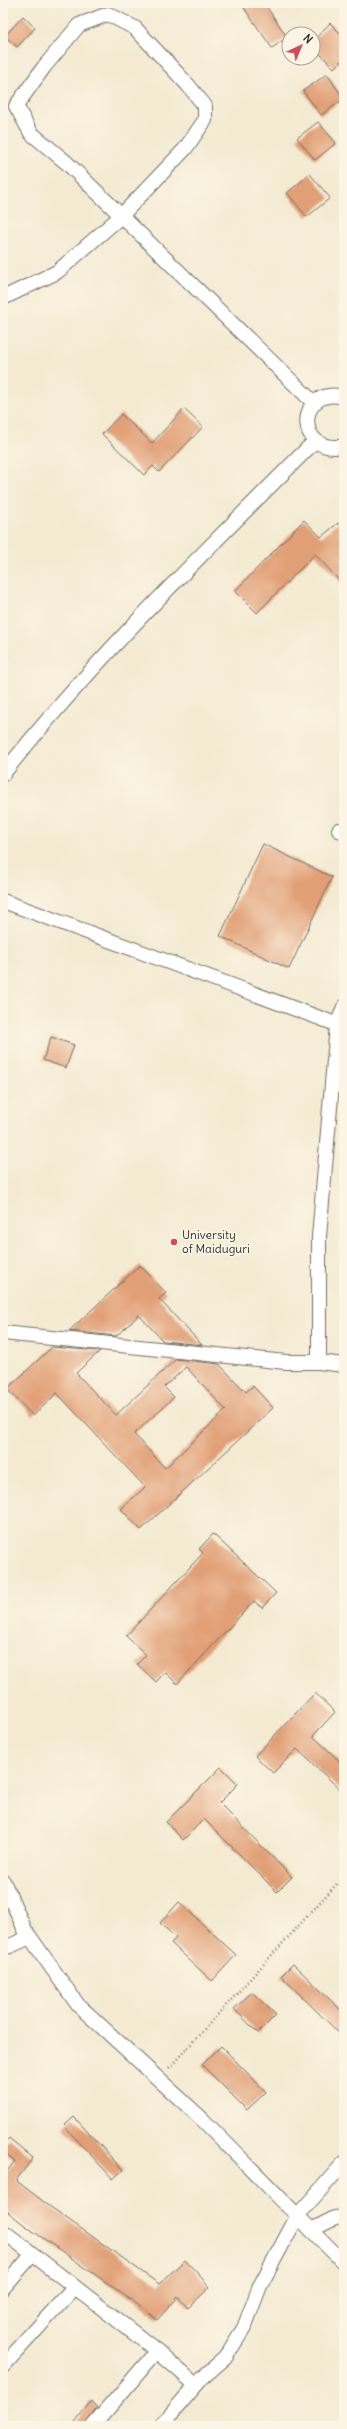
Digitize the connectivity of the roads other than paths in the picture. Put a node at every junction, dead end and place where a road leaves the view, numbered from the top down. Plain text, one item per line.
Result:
1 (120, 217) junction
2 (3, 298) edge
3 (344, 397) edge
4 (314, 403) junction
5 (315, 441) junction
6 (344, 446) edge
7 (3, 774) edge
8 (3, 901) edge
9 (344, 1007) edge
10 (340, 1026) edge
11 (3, 1333) edge
12 (319, 1362) junction
13 (344, 1365) edge
14 (3, 1881) edge
15 (30, 1937) junction
16 (3, 1946) edge
17 (344, 2163) edge
18 (298, 2215) junction
19 (344, 2217) edge
20 (310, 2230) junction
21 (3, 2231) edge
22 (32, 2255) junction
23 (344, 2263) edge
24 (3, 2288) edge
25 (74, 2288) junction
26 (157, 2351) junction
27 (3, 2366) edge
28 (196, 2385) junction
29 (93, 2426) edge
30 (161, 2426) edge

1 - 1 street
1 - 2 street
1 - 4 street
3 - 4 street
4 - 5 street
5 - 6 street
5 - 7 street
8 - 10 street
9 - 10 street
10 - 12 street
11 - 12 street
12 - 13 street
14 - 15 street
15 - 16 street
15 - 18 street
17 - 18 street
18 - 20 street
18 - 28 street
19 - 20 street
20 - 23 street
21 - 22 street
22 - 24 street
22 - 25 street
25 - 26 street
25 - 27 street
26 - 28 street
26 - 29 street
28 - 30 street

